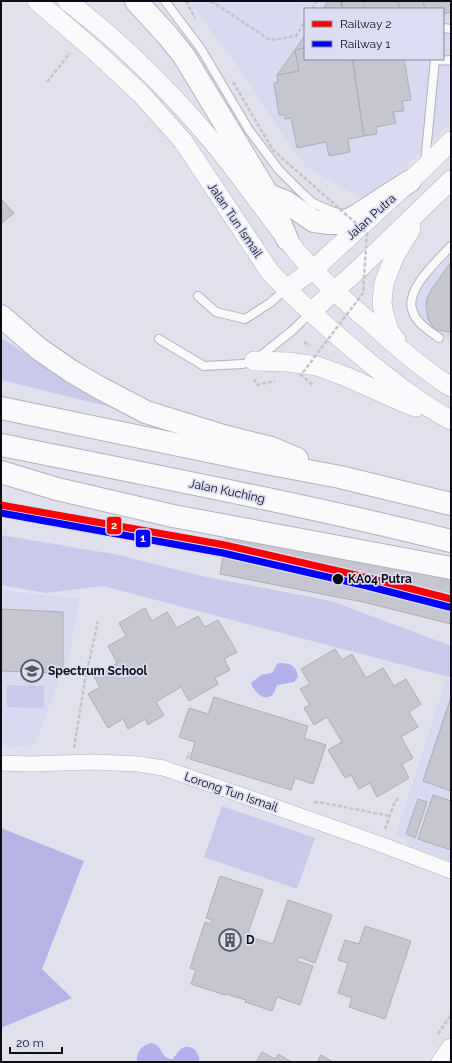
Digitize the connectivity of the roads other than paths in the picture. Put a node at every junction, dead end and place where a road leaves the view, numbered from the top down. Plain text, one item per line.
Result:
1 (37, 1) edge
2 (67, 1) edge
3 (136, 1) edge
4 (165, 1) edge
5 (435, 60) edge
6 (438, 60) edge
7 (451, 60) edge
8 (451, 141) edge
9 (417, 175) junction
10 (451, 180) edge
11 (268, 195) junction
12 (425, 206) junction
13 (356, 216) junction
14 (287, 239) junction
15 (451, 246) edge
16 (314, 270) junction
17 (286, 289) junction
18 (335, 291) junction
19 (198, 296) dead end
20 (311, 312) junction
21 (1, 316) edge
22 (439, 338) dead end
23 (159, 339) dead end
24 (404, 353) junction
25 (254, 362) junction
26 (448, 382) edge
27 (1, 394) edge
28 (1, 408) edge
29 (444, 416) edge
30 (142, 437) junction
31 (1, 446) edge
32 (1, 472) edge
33 (340, 476) junction
34 (451, 504) edge
35 (451, 541) edge
36 (451, 568) edge
37 (1, 763) edge
38 (451, 871) edge
39 (451, 1048) edge
40 (441, 1062) edge

1 - 17 street, Jalan Tun Ismail
2 - 14 street
3 - 11 main road
4 - 13 lane
5 - 9 lane
6 - 7 lane
8 - 9 street, Jalan Putra
9 - 13 main road
9 - 16 street, Jalan Putra
10 - 12 street
11 - 13 main road
11 - 14 main road
12 - 18 street
12 - 24 street
14 - 16 street
15 - 22 lane
16 - 17 street, Jalan Putra
16 - 18 street
17 - 19 lane
17 - 20 street, Jalan Tun Ismail
18 - 20 street
18 - 24 street
20 - 25 lane
20 - 29 street, Jalan Tun Ismail
21 - 33 main road
23 - 25 lane
24 - 26 street
25 - 29 street
27 - 30 main road
28 - 30 main road
30 - 33 main road
31 - 35 main road, Jalan Kuching
32 - 36 main road
33 - 34 main road
37 - 38 street, Lorong Tun Ismail
39 - 40 street

